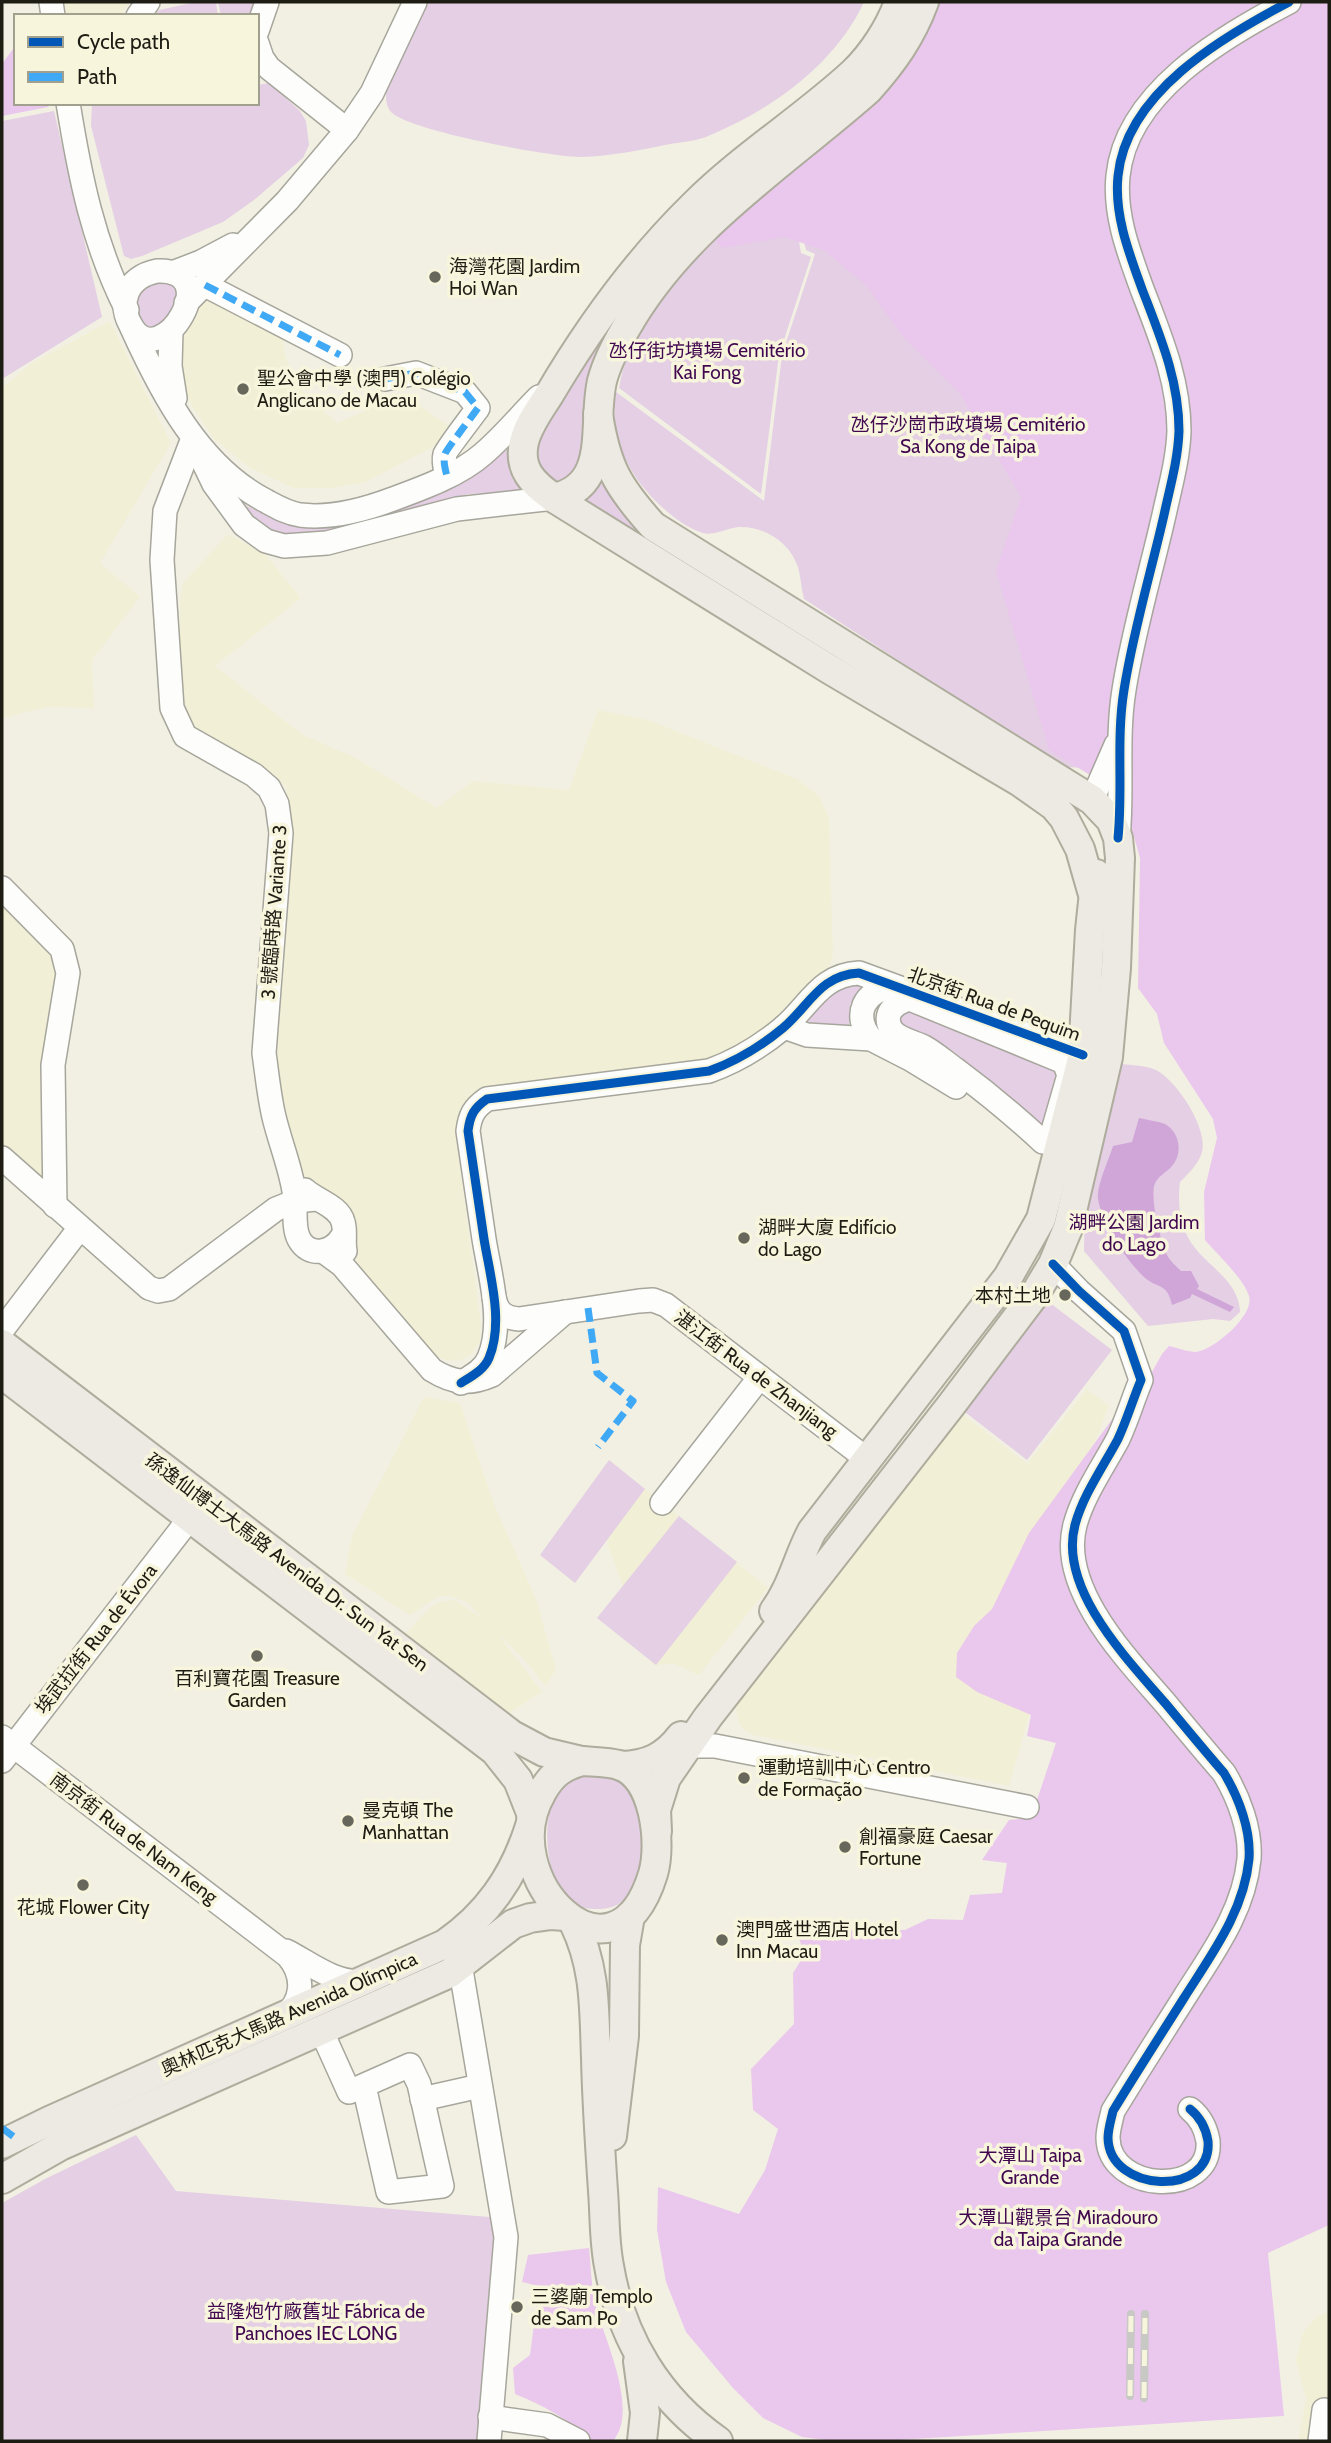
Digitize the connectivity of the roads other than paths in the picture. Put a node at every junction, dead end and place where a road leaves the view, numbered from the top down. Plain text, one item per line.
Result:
1 (267, 2) edge
2 (415, 2) edge
3 (899, 2) edge
4 (923, 2) edge
5 (1289, 2) edge
6 (259, 25) edge
7 (259, 49) edge
8 (68, 105) edge
9 (83, 105) edge
10 (347, 130) junction
11 (74, 141) junction
12 (252, 235) junction
13 (107, 261) junction
14 (175, 272) junction
15 (147, 273) junction
16 (205, 285) junction
17 (186, 303) junction
18 (130, 319) junction
19 (171, 331) junction
20 (340, 355) dead end
21 (560, 375) junction
22 (385, 379) dead end
23 (179, 414) junction
24 (598, 414) junction
25 (193, 438) junction
26 (446, 476) junction
27 (214, 484) junction
28 (554, 498) junction
29 (166, 507) junction
30 (368, 508) junction
31 (286, 512) junction
32 (379, 530) junction
33 (1120, 736) junction
34 (1092, 800) junction
35 (1118, 838) junction
36 (2, 888) edge
37 (1093, 891) junction
38 (902, 993) junction
39 (784, 1027) junction
40 (871, 1039) junction
41 (1083, 1055) junction
42 (1097, 1107) junction
43 (2, 1158) edge
44 (2, 1167) edge
45 (1052, 1177) junction
46 (299, 1203) junction
47 (55, 1206) junction
48 (76, 1233) junction
49 (342, 1237) junction
50 (323, 1251) junction
51 (1053, 1264) junction
52 (358, 1283) junction
53 (492, 1287) junction
54 (565, 1312) junction
55 (2, 1330) edge
56 (2, 1344) edge
57 (2, 1374) edge
58 (760, 1377) junction
59 (461, 1383) junction
60 (952, 1405) junction
61 (868, 1460) junction
62 (662, 1503) dead end
63 (190, 1518) junction
64 (702, 1746) junction
65 (6, 1748) edge
66 (582, 1761) junction
67 (621, 1766) junction
68 (1027, 1807) dead end
69 (530, 1821) junction
70 (657, 1831) junction
71 (630, 1916) junction
72 (570, 1920) junction
73 (265, 1939) junction
74 (460, 1964) junction
75 (369, 1979) junction
76 (281, 2018) junction
77 (321, 2030) junction
78 (608, 2062) junction
79 (364, 2086) junction
80 (481, 2086) junction
81 (422, 2099) junction
82 (1190, 2109) dead end
83 (6, 2136) edge
84 (2, 2179) edge
85 (637, 2352) junction
86 (1329, 2411) edge
87 (491, 2417) junction
88 (488, 2441) edge
89 (578, 2441) edge
90 (642, 2441) edge
91 (718, 2441) edge
92 (1320, 2441) edge

1 - 6 street
2 - 10 street
3 - 21 main road
4 - 24 main road
5 - 33 street
7 - 10 street
8 - 11 street
9 - 11 street
10 - 12 street
11 - 13 street
12 - 14 street
12 - 16 street
13 - 15 street
13 - 18 street
14 - 15 street
14 - 17 street
15 - 18 street
16 - 17 street
16 - 20 street
17 - 19 street
18 - 19 street
18 - 23 street
19 - 23 street
21 - 26 street
21 - 28 main road
22 - 26 street
23 - 25 street
24 - 28 main road
24 - 34 main road
25 - 27 street
25 - 29 street, 3 號臨時路 Variante 3
25 - 31 street
26 - 30 street
27 - 29 street
27 - 31 street
27 - 32 street
28 - 32 street
28 - 37 main road
29 - 46 street, 3 號臨時路 Variante 3
30 - 31 street
30 - 32 street
33 - 34 street
33 - 35 street
34 - 35 main road
34 - 37 main road
35 - 42 main road
36 - 47 street
37 - 41 main road
38 - 38 street
38 - 39 street
38 - 40 street
38 - 41 street, 北京街 Rua de Pequim
39 - 40 street
39 - 53 street
40 - 45 street
41 - 42 main road
41 - 45 main road
42 - 51 main road
43 - 47 street
44 - 48 street
45 - 61 main road
46 - 47 street
46 - 48 street
46 - 49 street, 3 號臨時路 Variante 3
46 - 50 street
48 - 55 street
49 - 50 street
49 - 52 street
50 - 52 street
51 - 60 main road
51 - 82 street
52 - 59 street
53 - 54 street, 湛江街 Rua de Zhanjiang
53 - 59 street
54 - 58 street, 湛江街 Rua de Zhanjiang
54 - 59 street
56 - 66 main road, 孫逸仙博士大馬路 Avenida Dr. Sun Yat Sen
57 - 63 main road, 孫逸仙博士大馬路 Avenida Dr. Sun Yat Sen
58 - 61 street, 湛江街 Rua de Zhanjiang
58 - 62 street
60 - 61 main road
60 - 64 main road
61 - 67 main road
63 - 65 street, 埃武拉街 Rua de Évora
63 - 69 main road, 孫逸仙博士大馬路 Avenida Dr. Sun Yat Sen
64 - 68 street
64 - 70 main road
65 - 73 street, 南京街 Rua de Nam Keng
66 - 67 main road
66 - 69 main road
67 - 70 main road
69 - 72 main road
69 - 75 main road, 奧林匹克大馬路 Avenida Olímpica
70 - 71 main road
71 - 72 main road
71 - 78 main road
72 - 74 main road, 奧林匹克大馬路 Avenida Olímpica
72 - 78 main road
73 - 75 street, 南京街 Rua de Nam Keng
73 - 76 street, 南京街 Rua de Nam Keng
74 - 77 main road, 奧林匹克大馬路 Avenida Olímpica
74 - 80 street
75 - 76 main road, 奧林匹克大馬路 Avenida Olímpica
76 - 83 main road, 奧林匹克大馬路 Avenida Olímpica
77 - 79 street
77 - 84 main road, 奧林匹克大馬路 Avenida Olímpica
78 - 85 main road
79 - 81 street
79 - 81 street
80 - 81 street
80 - 87 street
85 - 90 main road
85 - 91 main road
86 - 92 street
87 - 88 street
87 - 89 street

